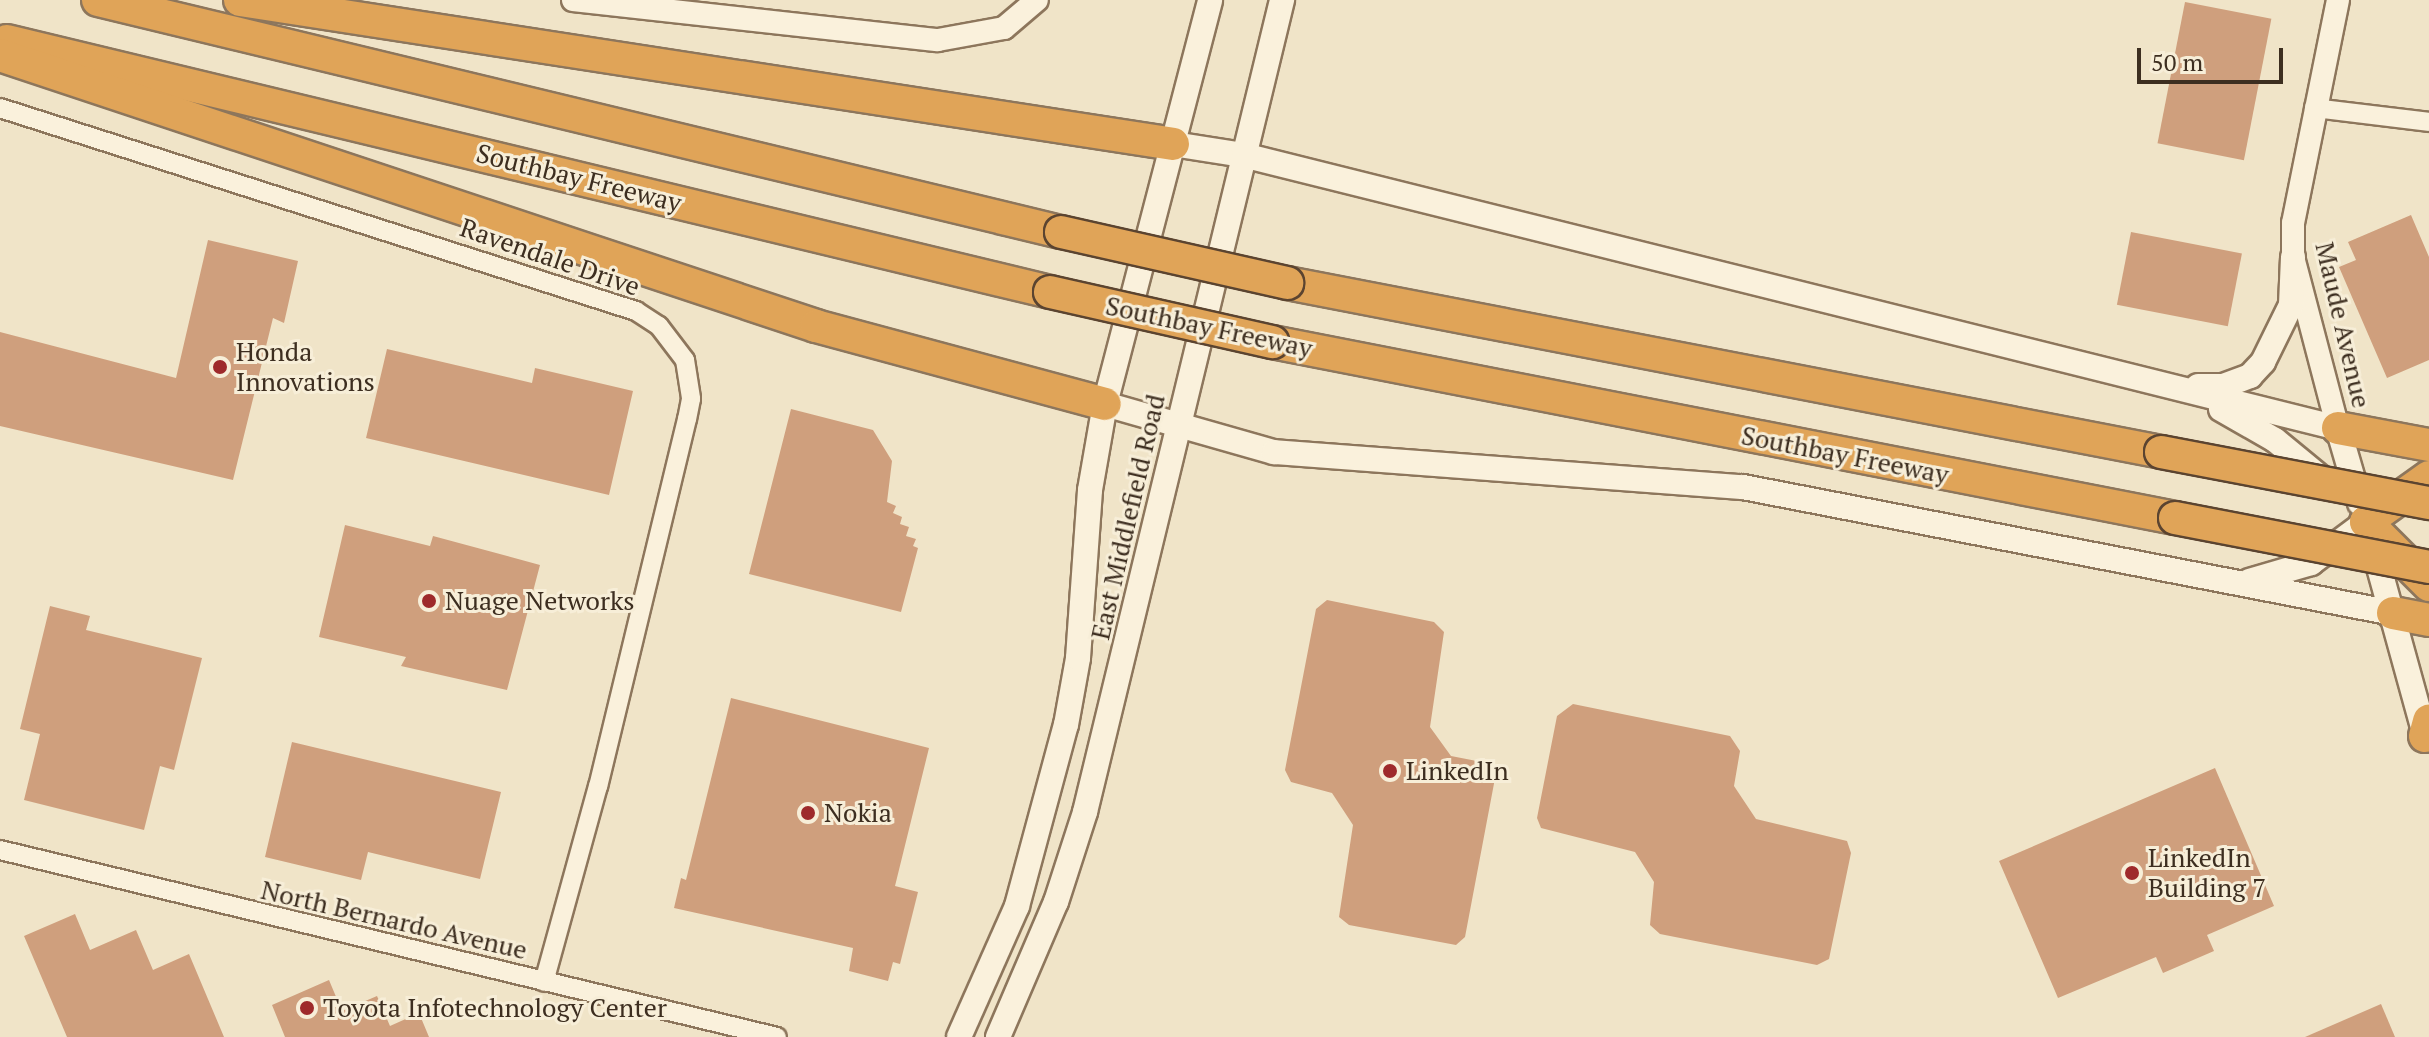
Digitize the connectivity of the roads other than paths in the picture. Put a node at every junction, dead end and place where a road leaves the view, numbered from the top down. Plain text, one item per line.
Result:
1 (98, 0) edge
2 (240, 0) edge
3 (573, 0) edge
4 (1037, 0) edge
5 (1210, 0) edge
6 (1282, 0) edge
7 (2338, 0) edge
8 (0, 40) edge
9 (0, 55) edge
10 (0, 108) edge
11 (2314, 108) junction
12 (2429, 122) edge
13 (1173, 144) junction
14 (1243, 155) junction
15 (2293, 257) junction
16 (2176, 386) junction
17 (1105, 404) junction
18 (1177, 426) junction
19 (2338, 428) junction
20 (2429, 445) edge
21 (2429, 477) edge
22 (2429, 503) edge
23 (2366, 522) junction
24 (2429, 567) edge
25 (2237, 583) junction
26 (2429, 585) edge
27 (2393, 613) junction
28 (2429, 620) edge
29 (2428, 736) edge
30 (0, 850) edge
31 (544, 982) junction
32 (777, 1037) edge
33 (959, 1037) edge
34 (998, 1037) edge

1 - 22 highway, bridge
2 - 13 highway
3 - 4 street
5 - 13 main road, East Middlefield Road
6 - 14 main road, East Middlefield Road
7 - 11 street, Maude Avenue
8 - 24 highway, Southbay Freeway, bridge
9 - 17 highway
10 - 31 street, Ravendale Drive
11 - 12 street
11 - 15 street, Maude Avenue
13 - 14 main road
13 - 17 main road, East Middlefield Road
14 - 16 main road
14 - 18 main road, East Middlefield Road
15 - 16 main road
15 - 19 street, Maude Avenue
16 - 19 main road
16 - 23 main road
17 - 18 main road
17 - 33 main road, East Middlefield Road
18 - 25 main road
18 - 34 main road, East Middlefield Road
19 - 20 highway
19 - 23 main road
21 - 23 highway
23 - 25 main road
23 - 26 highway
23 - 27 main road
25 - 27 main road
27 - 28 highway
27 - 29 main road
30 - 31 street, North Bernardo Avenue
31 - 32 street, North Bernardo Avenue

